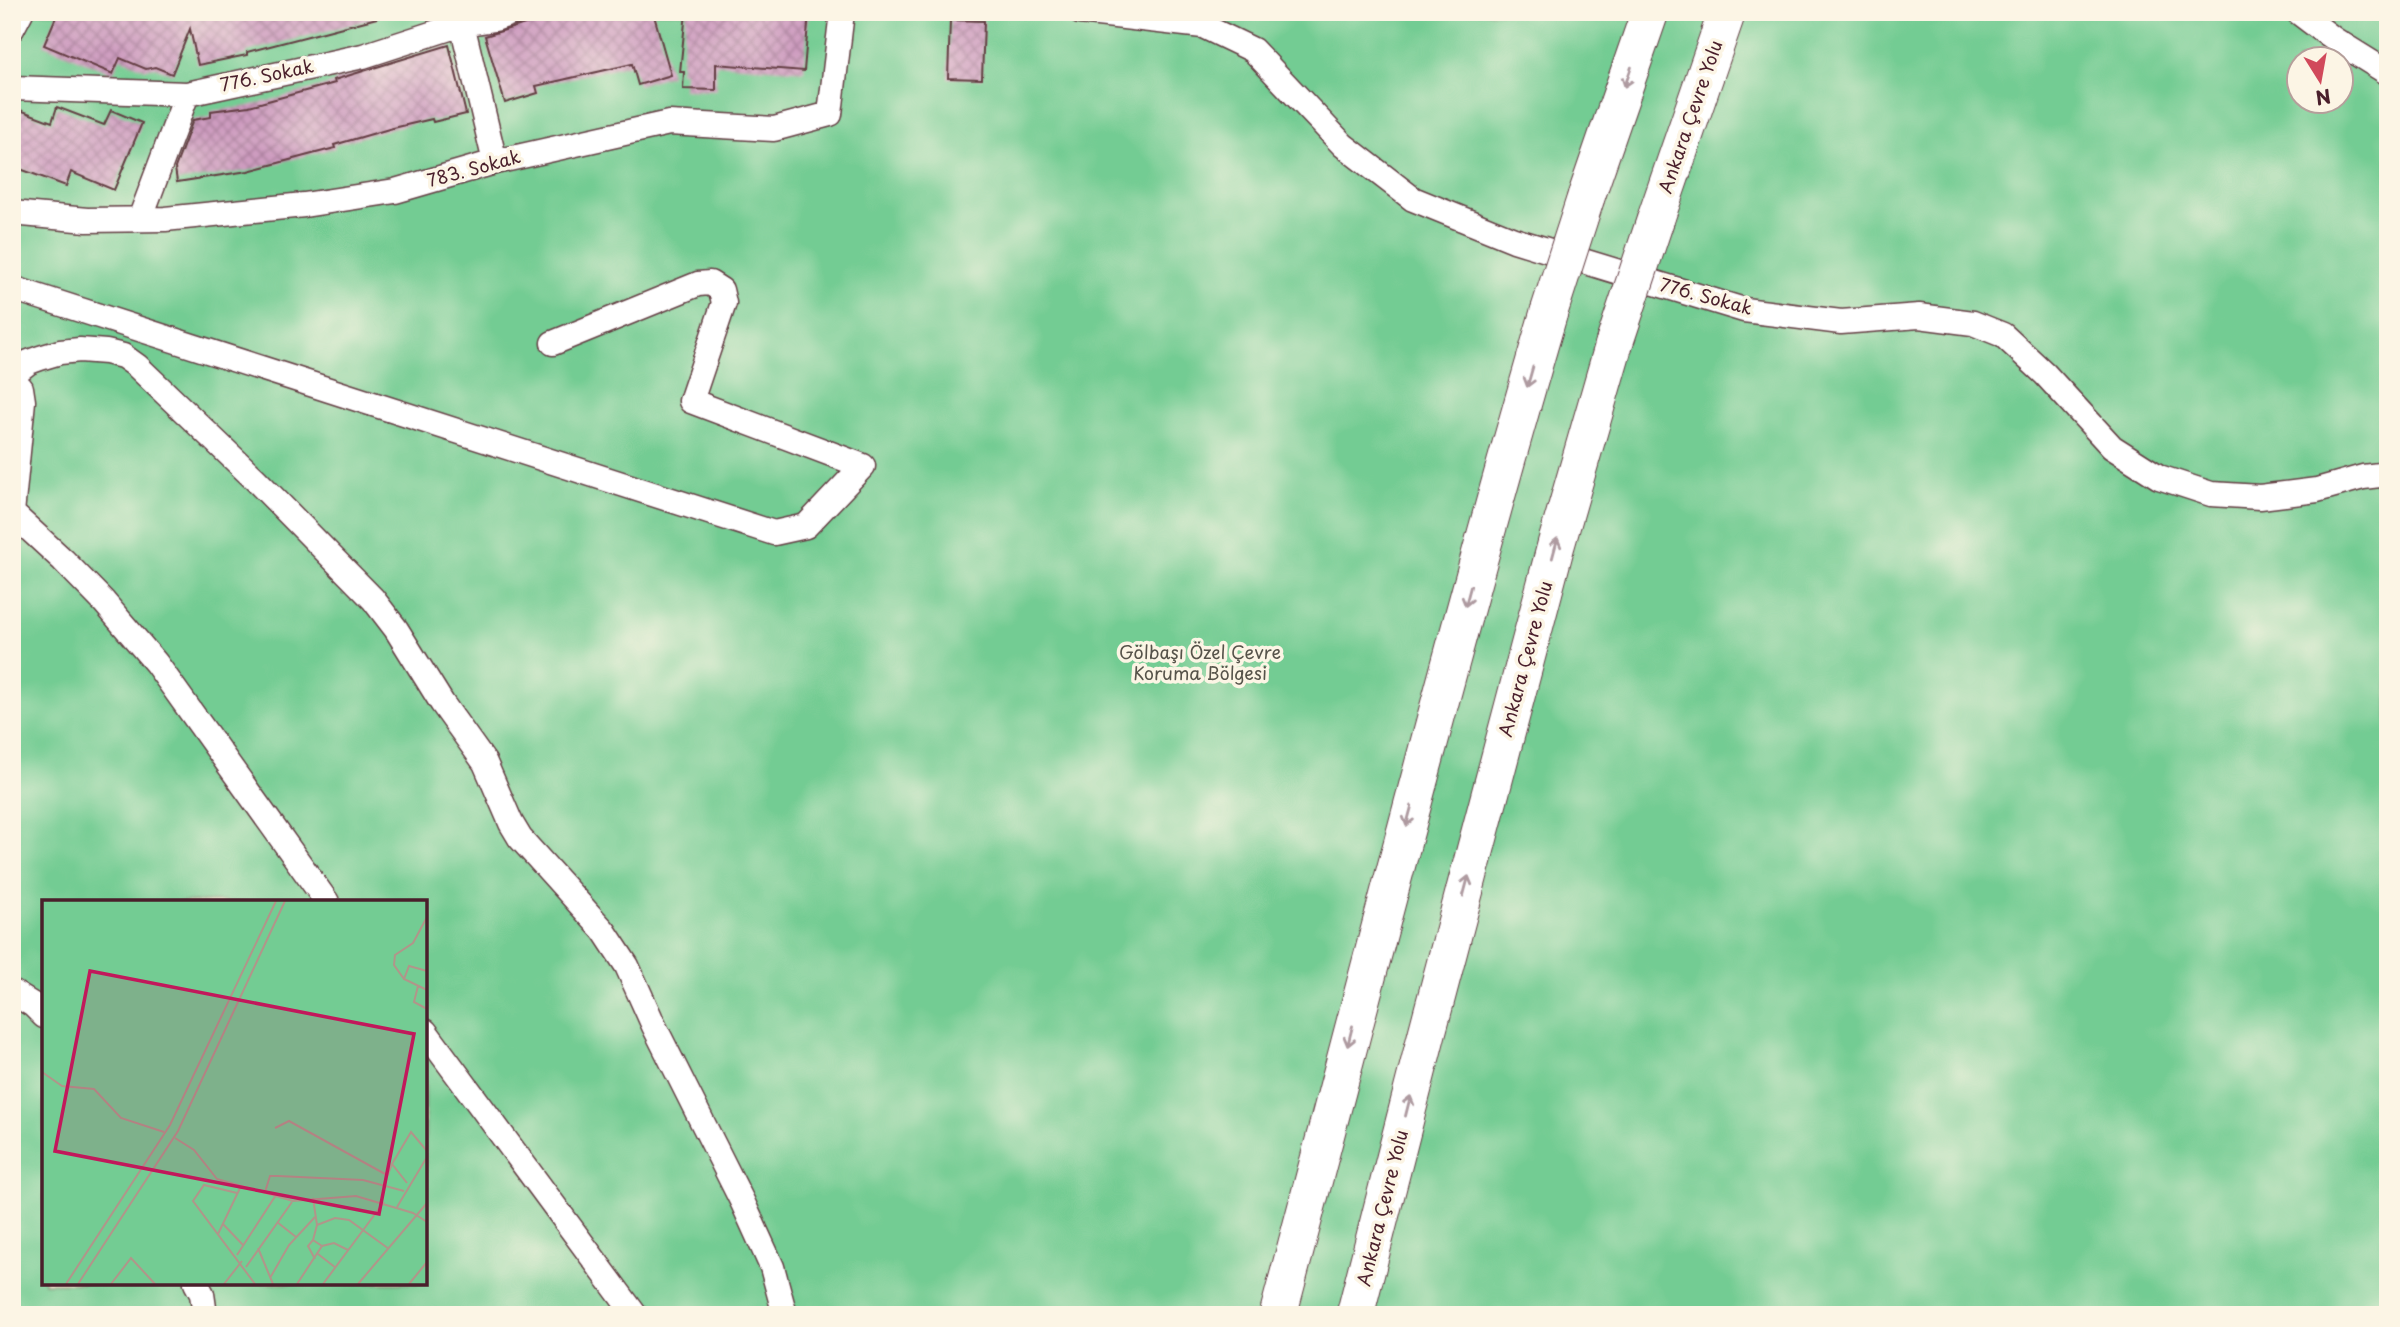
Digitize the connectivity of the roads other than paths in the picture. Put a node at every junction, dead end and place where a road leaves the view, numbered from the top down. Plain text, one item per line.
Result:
1 (21, 12) edge
2 (842, 12) edge
3 (1080, 12) edge
4 (1650, 12) edge
5 (1727, 12) edge
6 (2298, 12) edge
7 (501, 15) edge
8 (462, 24) junction
9 (12, 29) edge
10 (2388, 73) edge
11 (12, 88) edge
12 (187, 94) junction
13 (495, 162) junction
14 (12, 213) edge
15 (140, 219) junction
16 (12, 288) edge
17 (553, 344) dead end
18 (12, 377) edge
19 (2388, 474) edge
20 (12, 513) edge
21 (326, 900) edge
22 (12, 992) edge
23 (42, 1014) edge
24 (427, 1034) edge
25 (197, 1285) edge
26 (205, 1315) edge
27 (635, 1315) edge
28 (785, 1315) edge
29 (1278, 1315) edge
30 (1355, 1315) edge

1 - 9 street
2 - 13 street, 783. Sokak
3 - 19 street, 776. Sokak
4 -> 29 highway, bridge
30 -> 5 highway, Ankara Çevre Yolu, bridge
6 - 10 street
7 - 8 street, 776. Sokak
8 - 12 street, 776. Sokak
8 - 13 street
11 - 12 street, 776. Sokak
12 - 15 street
13 - 15 street, 783. Sokak
14 - 15 street, 783. Sokak
16 - 17 street
18 - 20 street
18 - 28 street
20 - 21 street
22 - 23 street
24 - 27 street
25 - 26 street

